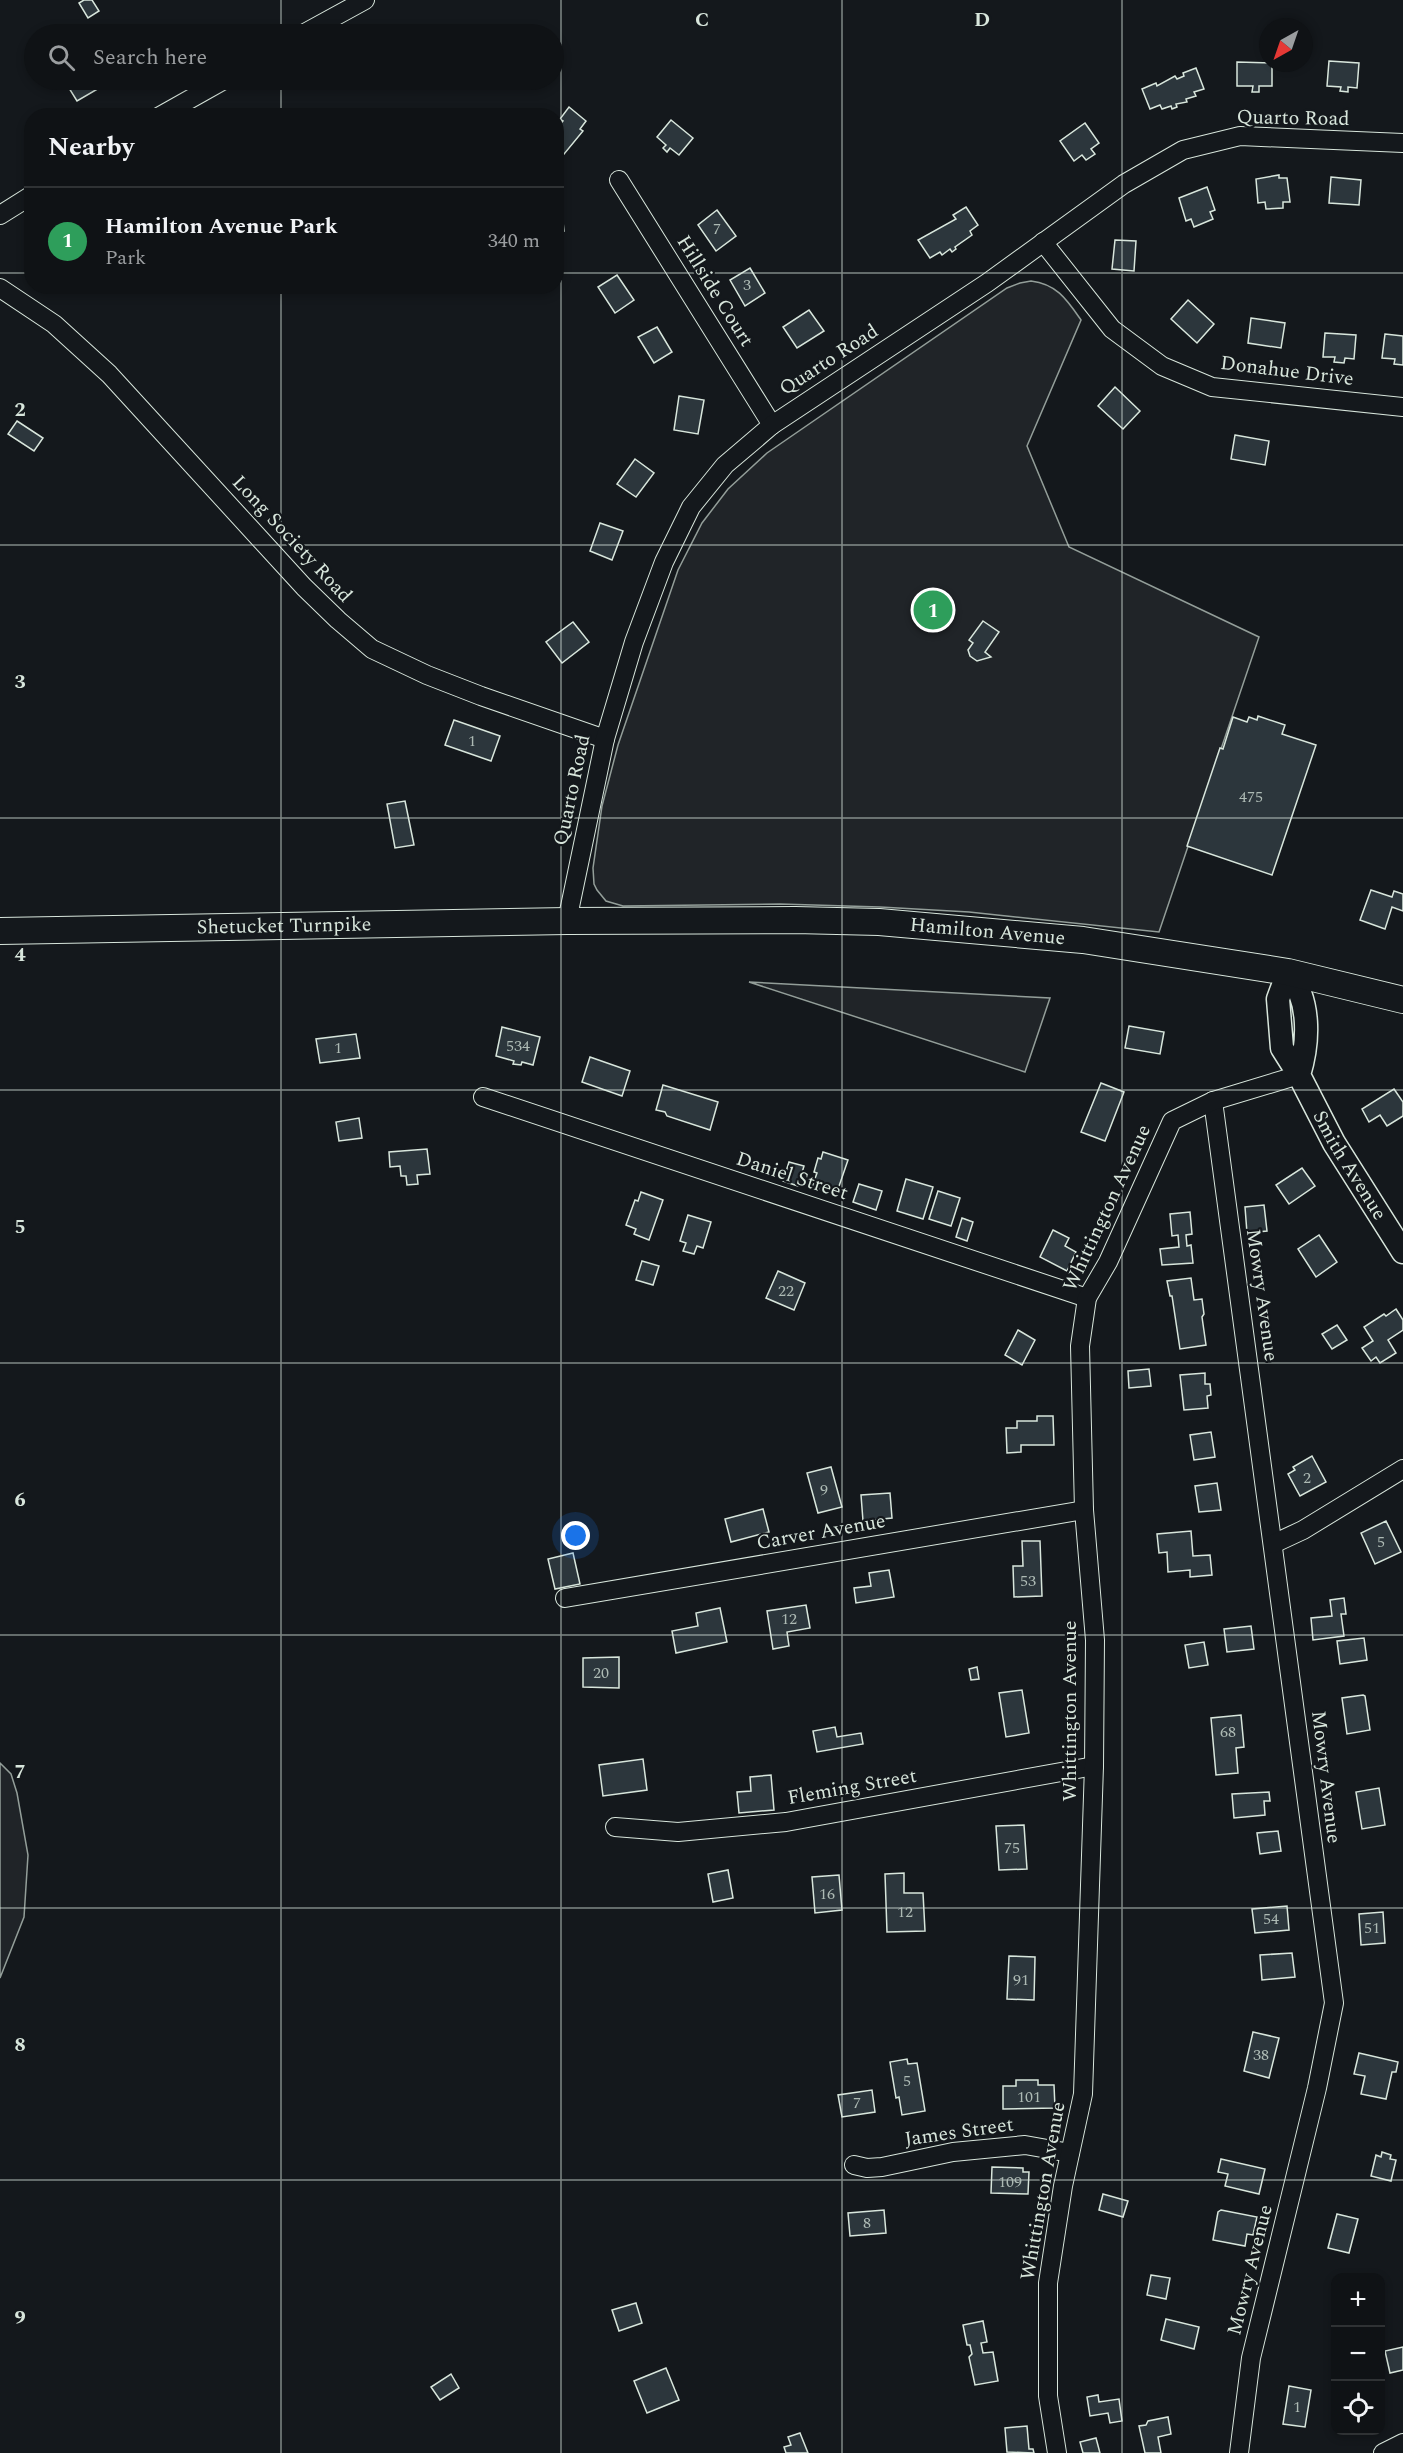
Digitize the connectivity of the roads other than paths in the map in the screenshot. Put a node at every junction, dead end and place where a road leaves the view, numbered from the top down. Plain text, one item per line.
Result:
1 (365, 0) edge
2 (321, 24) edge
3 (206, 90) edge
4 (174, 108) edge
5 (1403, 142) edge
6 (619, 180) dead end
7 (24, 200) edge
8 (0, 215) edge
9 (1043, 242) junction
10 (0, 288) edge
11 (1403, 407) edge
12 (772, 425) junction
13 (605, 739) junction
14 (567, 921) junction
15 (0, 931) edge
16 (1288, 972) junction
17 (1403, 1000) edge
18 (1299, 1075) junction
19 (483, 1097) dead end
20 (1213, 1101) junction
21 (1403, 1252) edge
22 (1087, 1298) junction
23 (1403, 1469) edge
24 (1084, 1510) junction
25 (1273, 1544) junction
26 (565, 1598) dead end
27 (1094, 1766) junction
28 (615, 1827) dead end
29 (1070, 2153) junction
30 (854, 2164) dead end
31 (1403, 2443) edge
32 (1057, 2453) edge
33 (1239, 2453) edge
34 (1383, 2453) edge

1 - 2 street
3 - 4 street
5 - 9 street, Quarto Road
6 - 12 street, Hillside Court
7 - 8 street
9 - 11 street, Donahue Drive
9 - 12 street, Quarto Road
10 - 13 street, Long Society Road
12 - 13 street, Quarto Road
13 - 14 street, Quarto Road
14 - 15 main road, Shetucket Turnpike
14 - 16 main road, Hamilton Avenue
16 - 17 main road, Hamilton Avenue
16 - 18 street, Smith Avenue
18 - 20 street, Whittington Avenue
18 - 21 street, Smith Avenue
19 - 22 street, Daniel Street
20 - 22 street, Whittington Avenue
20 - 25 street, Mowry Avenue
22 - 24 street, Whittington Avenue
23 - 25 street
24 - 26 street, Carver Avenue
24 - 27 street, Whittington Avenue
25 - 33 street, Mowry Avenue
27 - 28 street, Fleming Street
27 - 29 street, Whittington Avenue
29 - 30 street, James Street
29 - 32 street, Whittington Avenue
31 - 34 street

